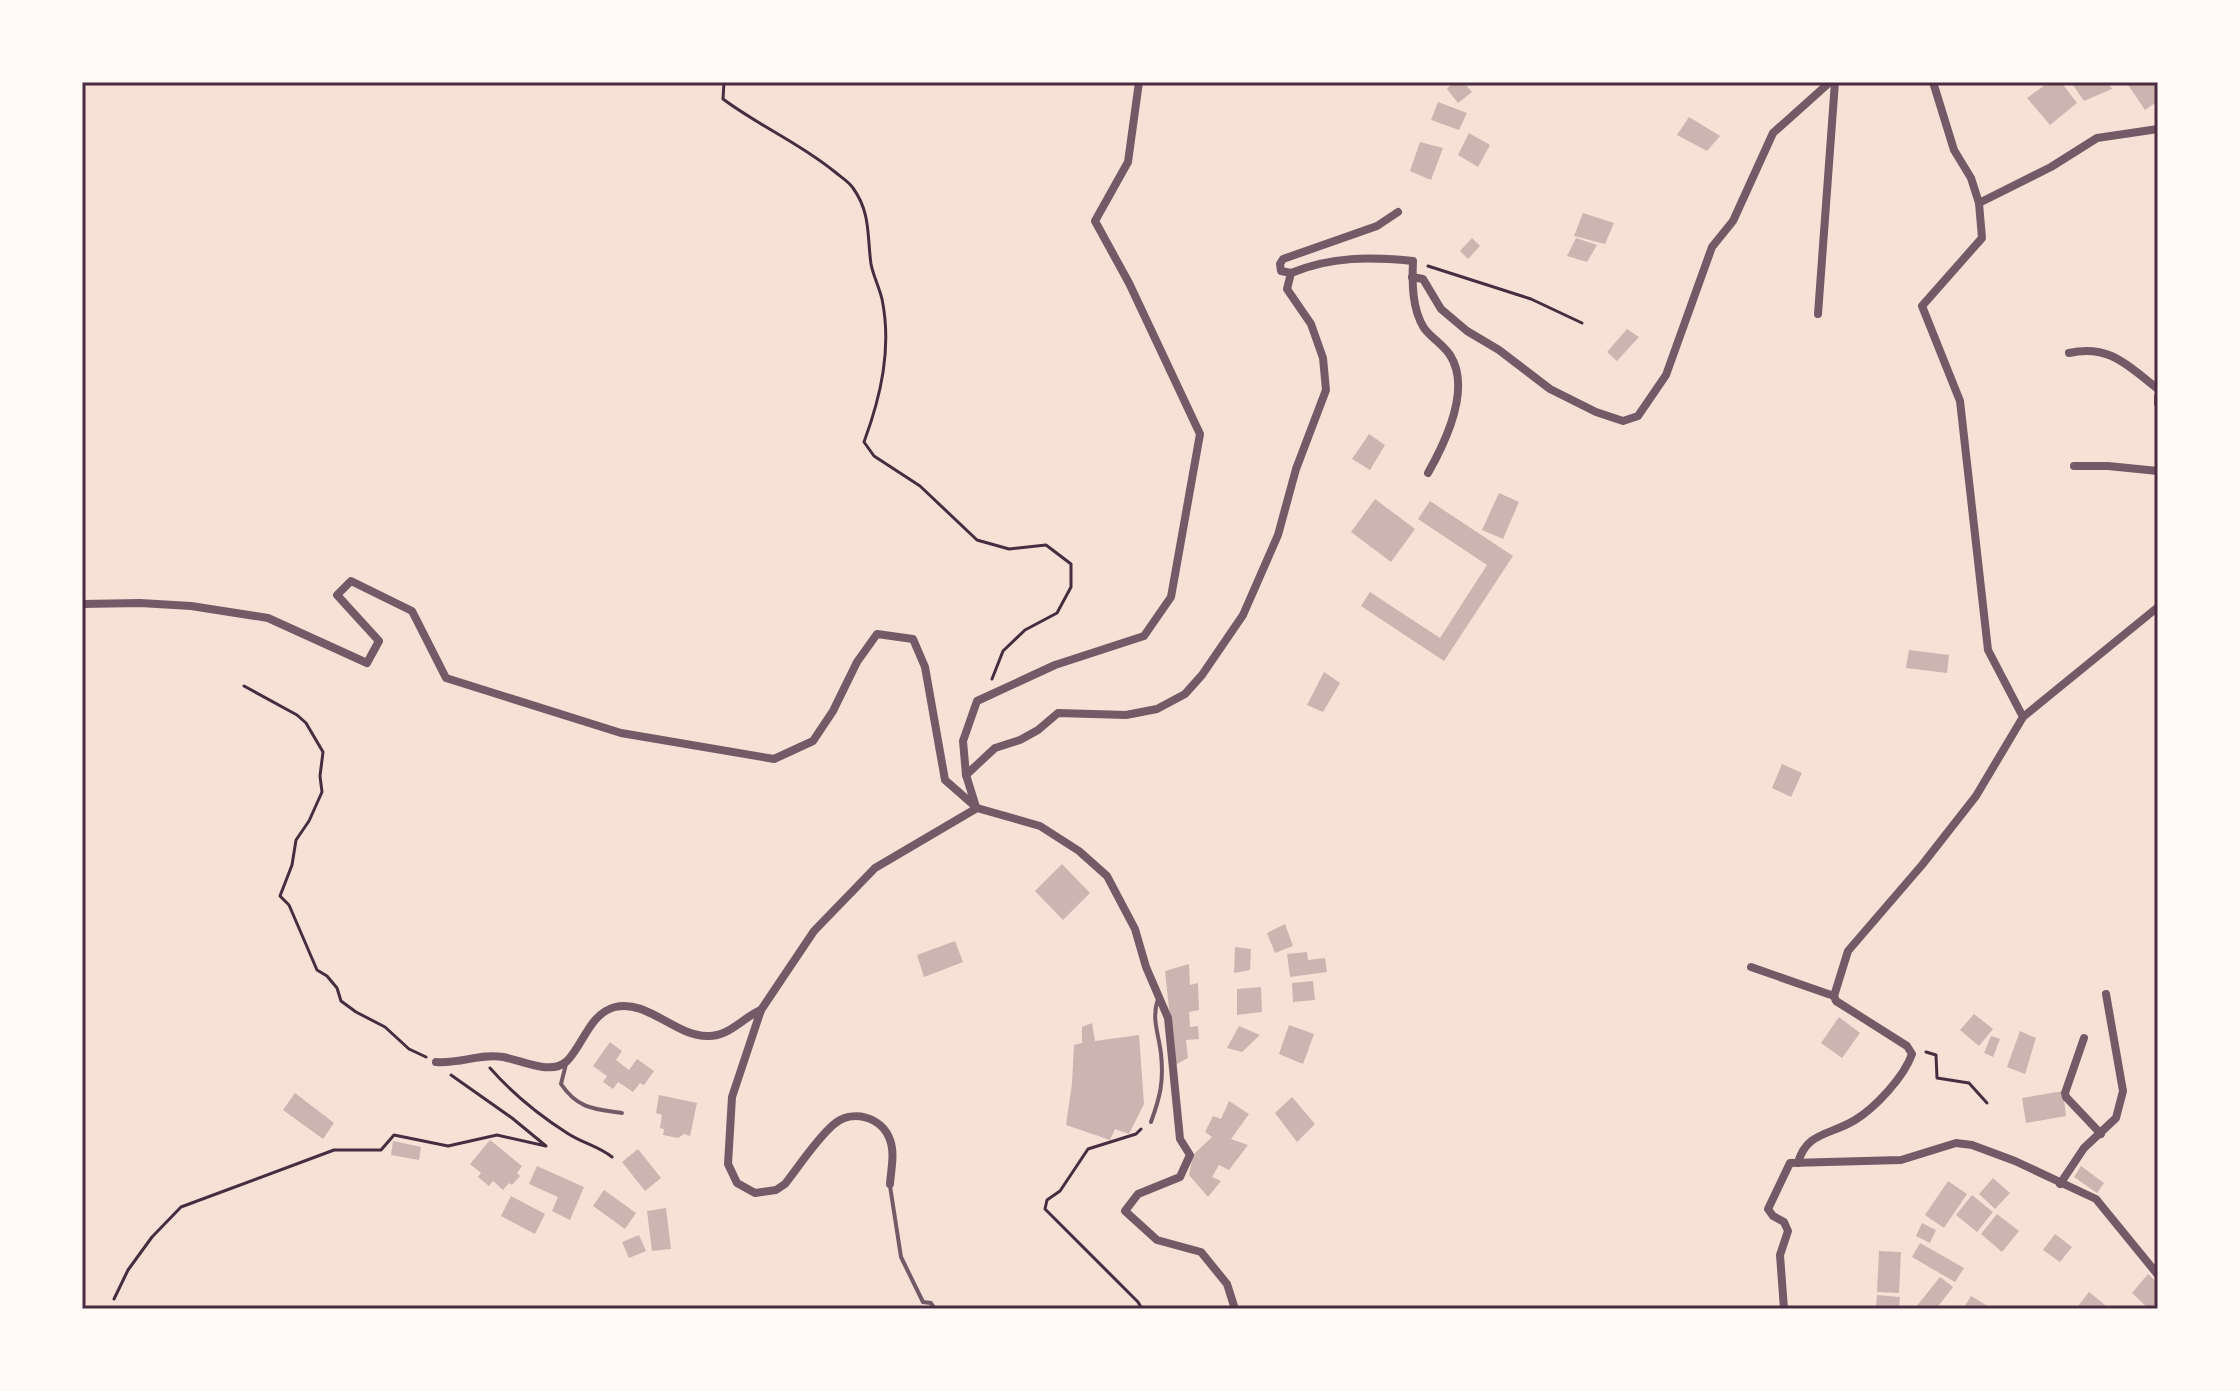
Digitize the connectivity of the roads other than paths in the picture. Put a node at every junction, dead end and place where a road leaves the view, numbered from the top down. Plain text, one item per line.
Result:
1 (1139, 82) edge
2 (1832, 82) edge
3 (1933, 82) edge
4 (2158, 129) edge
5 (1979, 203) junction
6 (1398, 212) dead end
7 (1291, 273) junction
8 (1412, 277) junction
9 (1818, 314) dead end
10 (2069, 353) dead end
11 (2158, 389) edge
12 (2158, 397) edge
13 (2158, 404) edge
14 (2074, 466) dead end
15 (2158, 471) edge
16 (1428, 473) dead end
17 (82, 604) edge
18 (2158, 607) edge
19 (2023, 717) junction
20 (966, 775) junction
21 (977, 808) junction
22 (1751, 967) dead end
23 (2106, 994) dead end
24 (1834, 996) junction
25 (1159, 997) junction
26 (761, 1010) junction
27 (2084, 1038) dead end
28 (436, 1062) road end
29 (566, 1062) junction
30 (622, 1113) dead end
31 (1151, 1122) road end
32 (2101, 1134) junction
33 (1798, 1163) junction
34 (890, 1184) joint
35 (2060, 1184) junction
36 (2158, 1275) edge
37 (935, 1309) edge
38 (1235, 1309) edge
39 (1784, 1309) edge

1 - 20 street
2 - 8 street
2 - 9 street
3 - 5 street
4 - 5 street
5 - 19 street
6 - 7 street
7 - 8 street
7 - 20 street
8 - 16 street
10 - 11 street
12 - 13 street
14 - 15 street
17 - 21 street
18 - 19 street
19 - 24 street
20 - 21 street
21 - 25 street
21 - 26 street
22 - 24 street
23 - 32 street
24 - 33 street
25 - 31 lane
25 - 38 street
26 - 29 street
26 - 34 street
27 - 32 street
28 - 29 street
29 - 30 lane
32 - 35 street
33 - 35 street
33 - 39 street
34 - 37 lane
35 - 36 street

